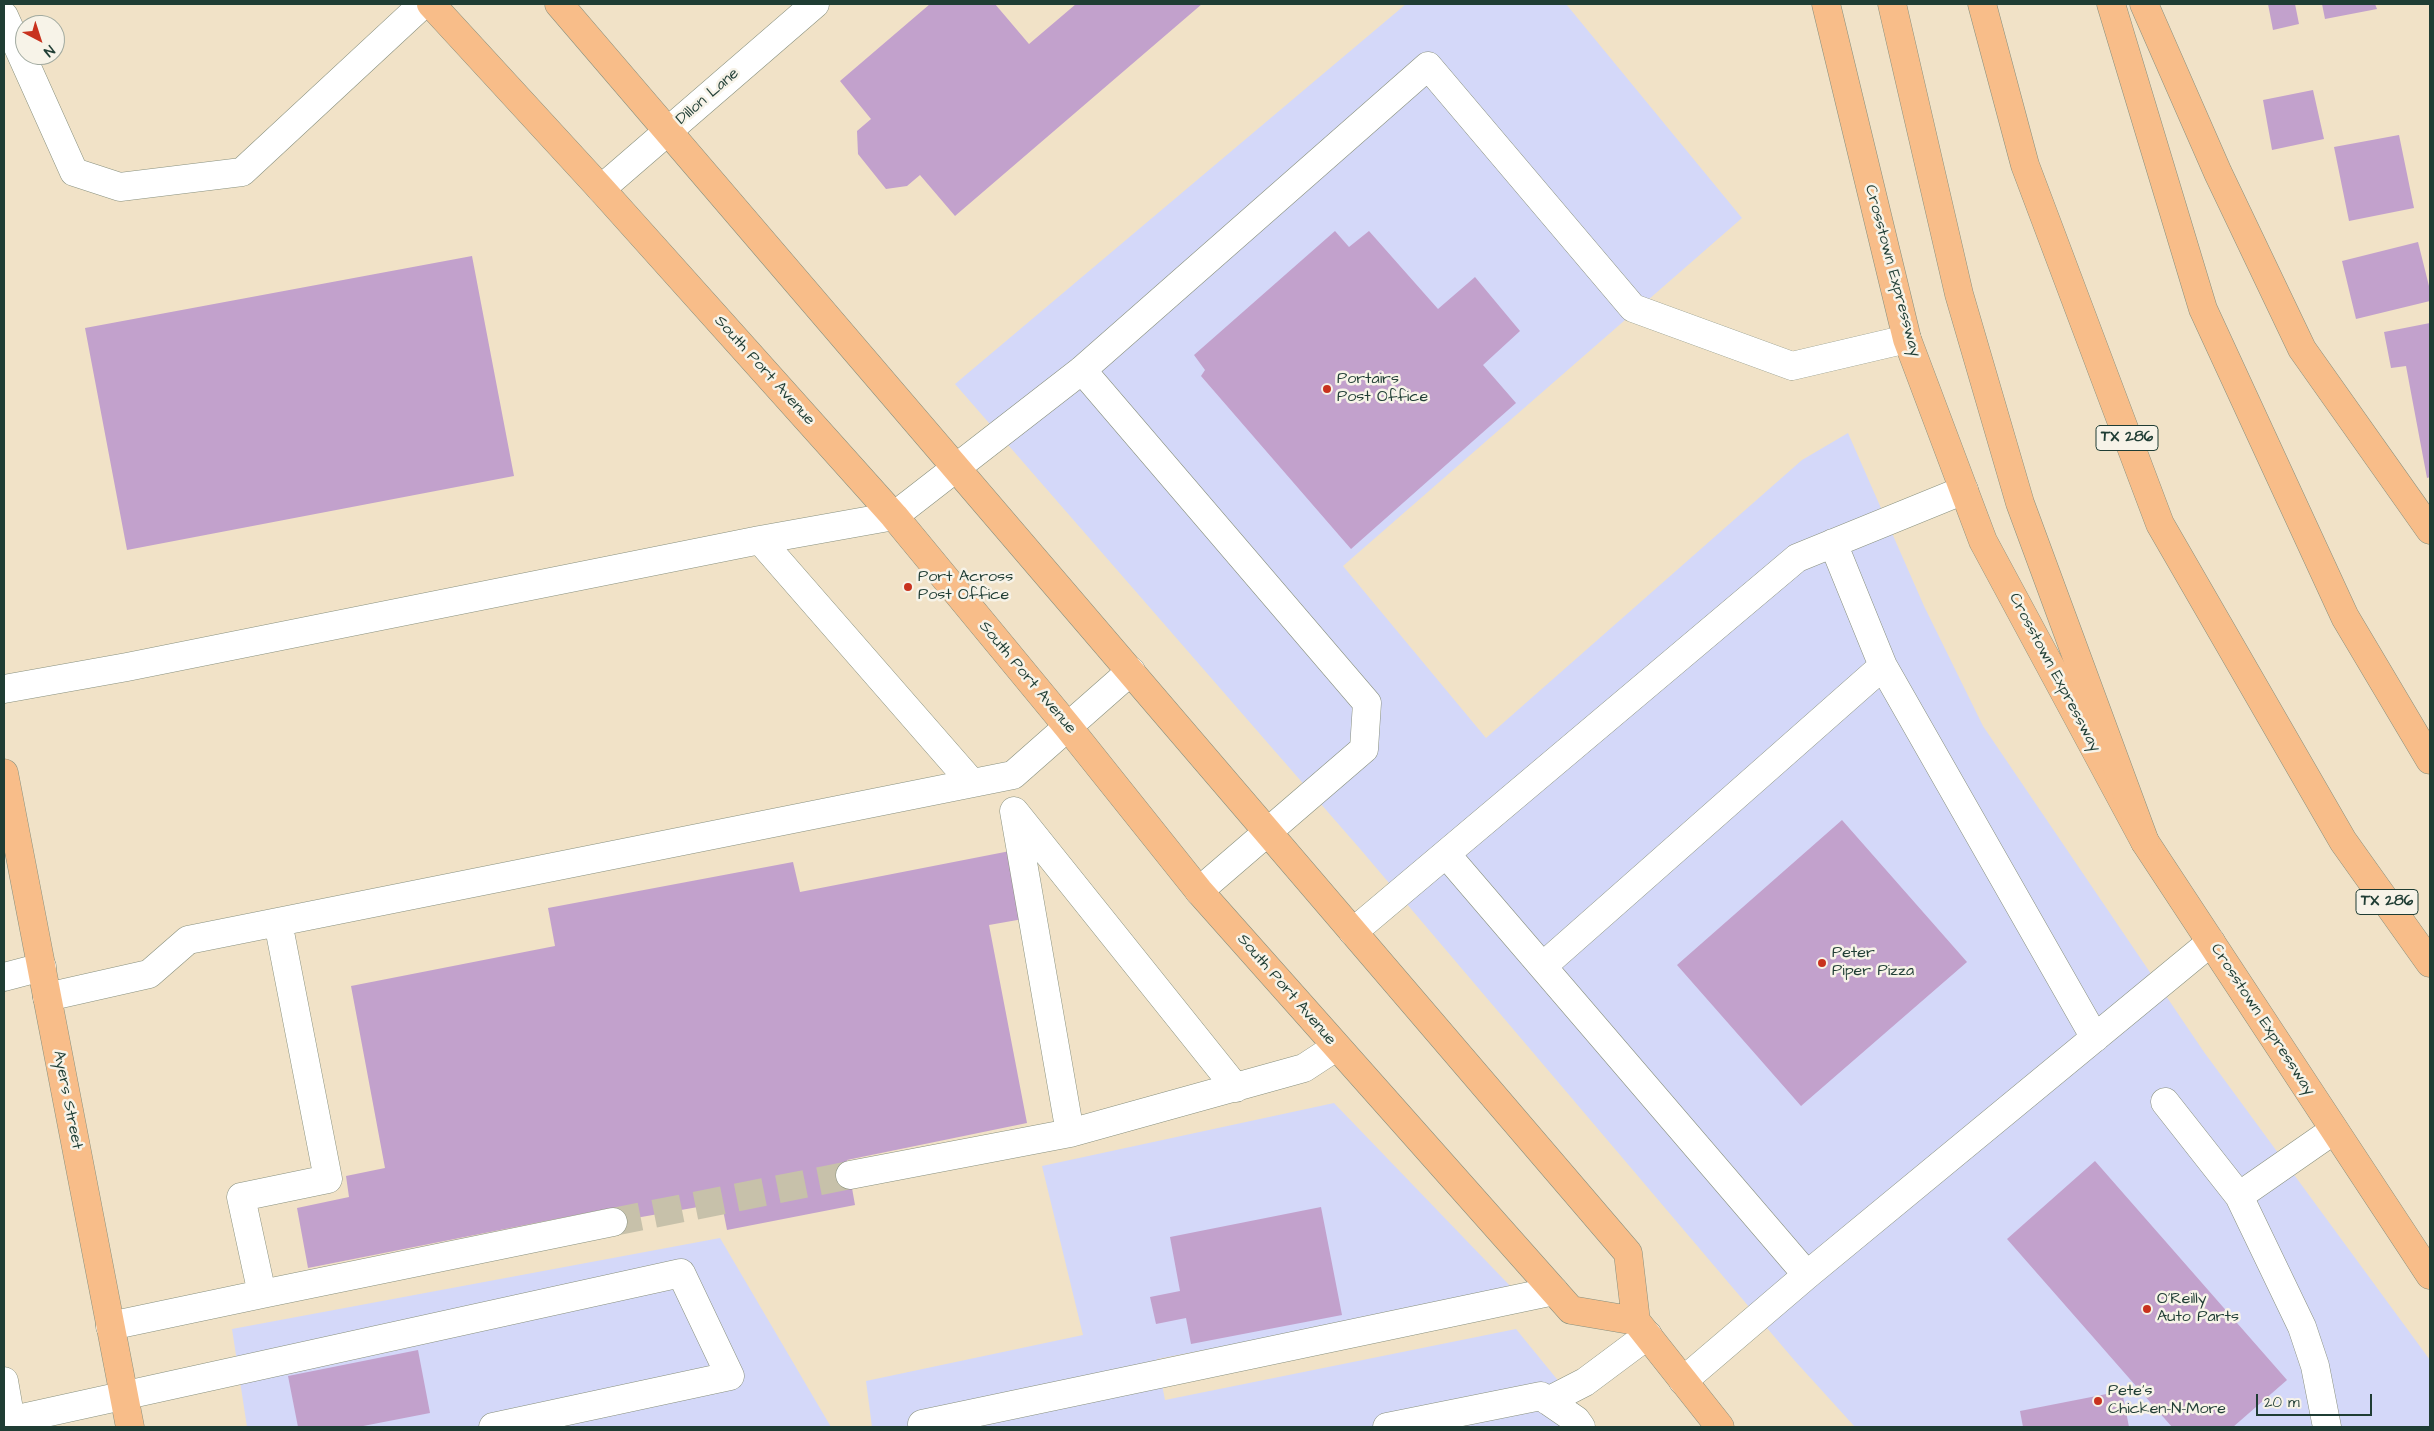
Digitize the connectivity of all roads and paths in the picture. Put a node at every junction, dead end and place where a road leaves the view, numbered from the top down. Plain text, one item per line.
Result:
1 (423, 4) edge
2 (431, 4) edge
3 (559, 4) edge
4 (815, 4) edge
5 (1826, 4) edge
6 (1892, 4) edge
7 (1982, 4) edge
8 (2111, 4) edge
9 (2144, 4) edge
10 (4, 16) edge
11 (669, 131) junction
12 (601, 189) junction
13 (1907, 339) junction
14 (1082, 370) junction
15 (955, 468) junction
16 (1964, 490) junction
17 (894, 516) junction
18 (2430, 530) edge
19 (760, 540) junction
20 (1833, 543) junction
21 (1883, 666) junction
22 (1131, 671) junction
23 (4, 689) edge
24 (1068, 727) junction
25 (2430, 760) edge
26 (4, 773) edge
27 (980, 782) junction
28 (1014, 811) junction
29 (1267, 833) junction
30 (2145, 842) junction
31 (1446, 854) junction
32 (1199, 891) junction
33 (278, 922) junction
34 (1353, 932) junction
35 (2211, 942) junction
36 (2430, 963) edge
37 (1543, 966) junction
38 (42, 968) junction
39 (4, 978) edge
40 (47, 997) junction
41 (2096, 1038) junction
42 (1336, 1046) junction
43 (1236, 1088) junction
44 (2165, 1102) dead end
45 (2334, 1130) junction
46 (1070, 1132) junction
47 (850, 1175) tunnel mouth
48 (2239, 1196) junction
49 (614, 1222) tunnel mouth
50 (1807, 1275) junction
51 (2430, 1276) edge
52 (1554, 1291) junction
53 (262, 1294) junction
54 (110, 1326) junction
55 (1642, 1328) junction
56 (4, 1381) edge
57 (1683, 1381) junction
58 (124, 1395) junction
59 (1548, 1401) junction
60 (9, 1423) edge
61 (130, 1427) edge
62 (493, 1427) edge
63 (923, 1427) edge
64 (1387, 1427) edge
65 (1581, 1427) edge
66 (1720, 1427) edge
67 (2327, 1427) edge

1 - 10 street
2 - 12 main road, South Port Avenue
3 - 11 main road
4 - 11 street, Dillon Lane
5 - 13 main road, Crosstown Expressway
6 - 30 main road
7 - 36 main road, TX 286
8 - 25 main road
9 - 18 main road
11 - 12 street, Dillon Lane
11 - 15 main road
12 - 17 main road, South Port Avenue
13 - 14 street
13 - 16 main road, Crosstown Expressway
14 - 15 street
14 - 29 street
15 - 17 street
15 - 22 main road
16 - 20 street
16 - 30 main road, Crosstown Expressway
17 - 19 street
17 - 24 main road, South Port Avenue
19 - 23 street
19 - 27 street
20 - 21 street
20 - 31 street
21 - 37 street
21 - 41 street
22 - 24 street
22 - 29 main road
24 - 27 street
24 - 32 main road, South Port Avenue
26 - 38 main road, Ayers Street
27 - 28 street
27 - 33 street
28 - 43 street
28 - 46 street
29 - 32 street
29 - 34 main road
30 - 35 main road, Crosstown Expressway
31 - 34 street
31 - 37 street
32 - 42 main road, South Port Avenue
33 - 40 street
33 - 53 street
34 - 55 main road
35 - 41 street
35 - 45 main road, Crosstown Expressway
37 - 50 street
38 - 39 street
38 - 40 main road, Ayers Street
40 - 54 main road, Ayers Street
41 - 50 street
42 - 43 street
42 - 52 main road, South Port Avenue
43 - 46 street
44 - 48 street
45 - 48 street
45 - 51 main road, Crosstown Expressway
46 - 47 street
48 - 67 street
49 - 53 street
50 - 57 street
52 - 55 main road, South Port Avenue
52 - 63 street
53 - 54 street
54 - 58 main road, Ayers Street
55 - 57 main road
55 - 59 street
56 - 60 street
57 - 66 main road
58 - 60 street
58 - 61 main road, Ayers Street
58 - 62 street
59 - 64 street
59 - 65 street

